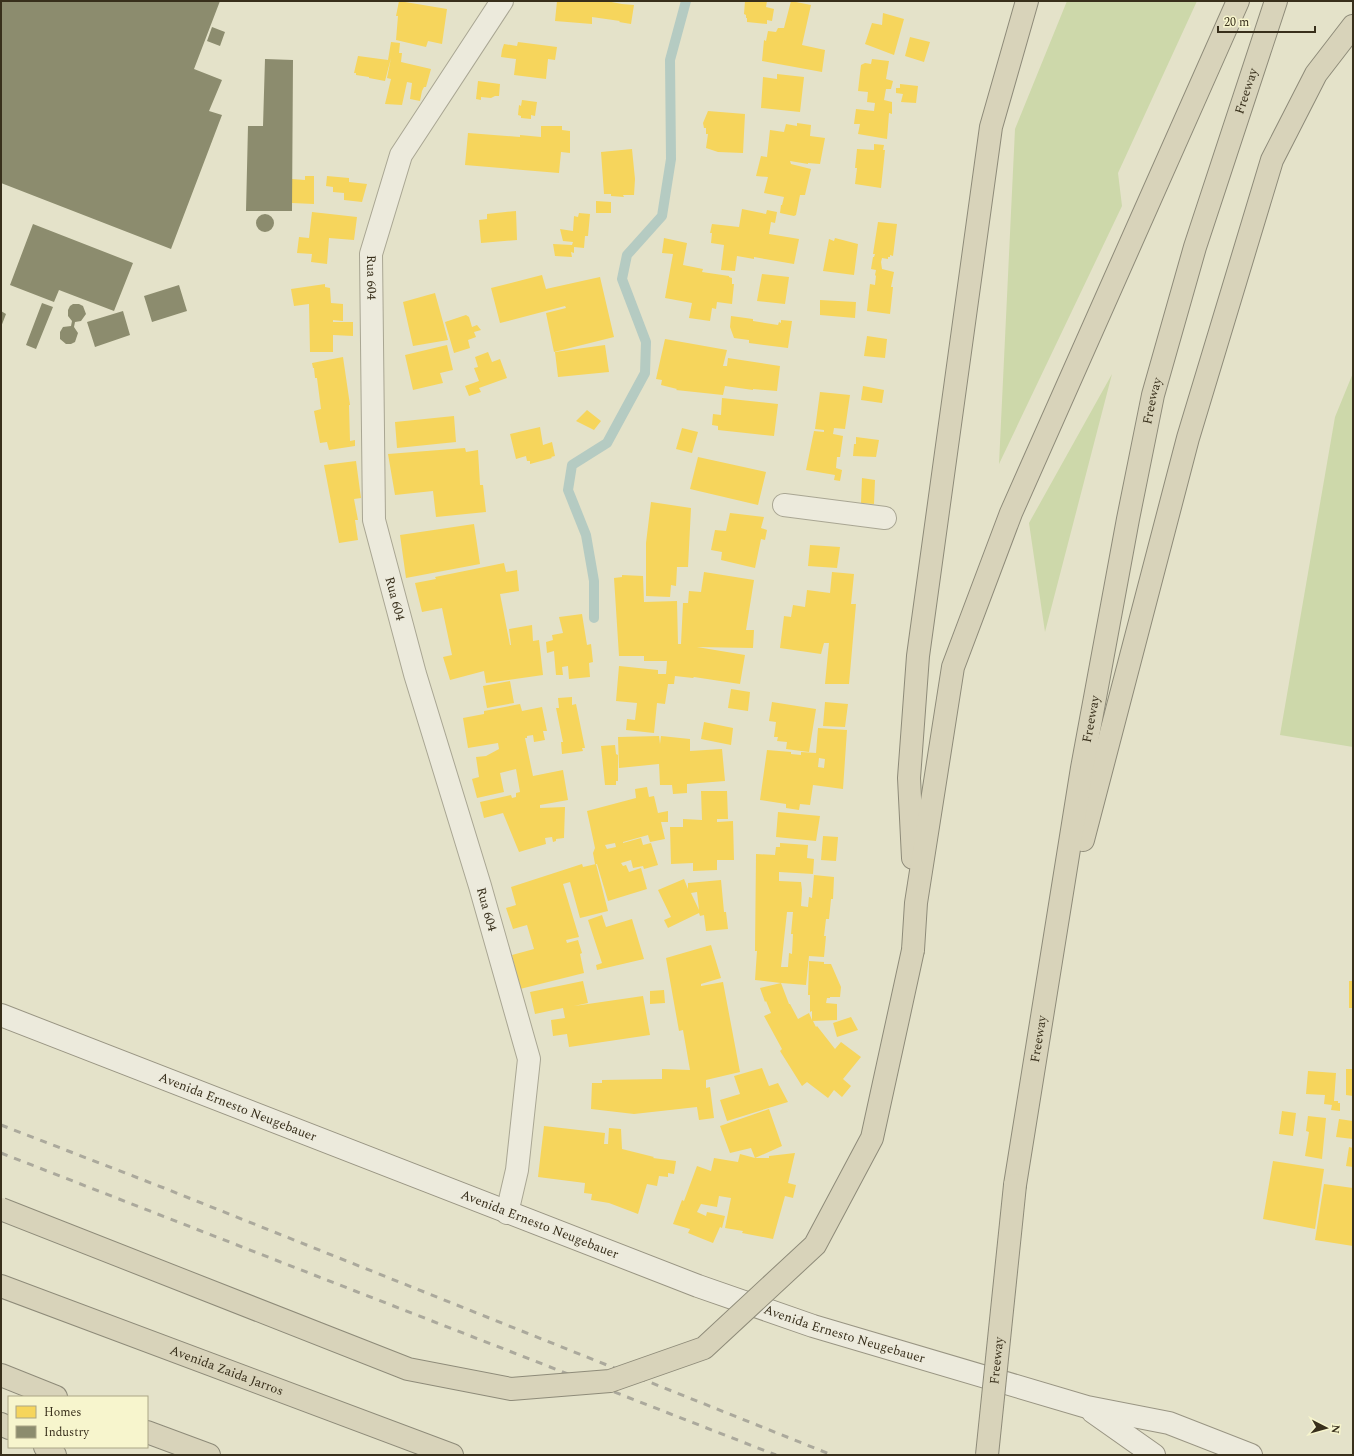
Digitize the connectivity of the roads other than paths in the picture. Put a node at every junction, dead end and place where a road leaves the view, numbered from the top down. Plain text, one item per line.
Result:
1 (502, 1) edge
2 (1027, 1) edge
3 (1238, 1) edge
4 (1276, 1) edge
5 (1353, 26) edge
6 (784, 505) dead end
7 (885, 518) dead end
8 (916, 903) junction
9 (1051, 963) junction
10 (1, 1015) edge
11 (1, 1209) edge
12 (507, 1213) junction
13 (1, 1286) edge
14 (1, 1375) edge
15 (54, 1396) edge
16 (1087, 1407) junction
17 (148, 1432) edge
18 (46, 1448) edge
19 (55, 1455) edge
20 (209, 1455) edge
21 (452, 1455) edge
22 (987, 1455) edge
23 (1154, 1455) edge
24 (1251, 1455) edge

1 - 12 main road, Rua 604
2 - 8 highway
3 - 8 highway
4 - 9 highway, Freeway
5 - 9 highway
6 - 7 main road
8 - 11 highway, bridge
9 - 22 highway, Freeway, bridge
10 - 12 main road, Avenida Ernesto Neugebauer
12 - 16 main road, Avenida Ernesto Neugebauer
13 - 21 highway, Avenida Zaida Jarros
14 - 15 highway
16 - 23 main road, Avenida Ernesto Neugebauer
16 - 24 main road, Avenida Ernesto Neugebauer
17 - 20 highway
18 - 19 highway

